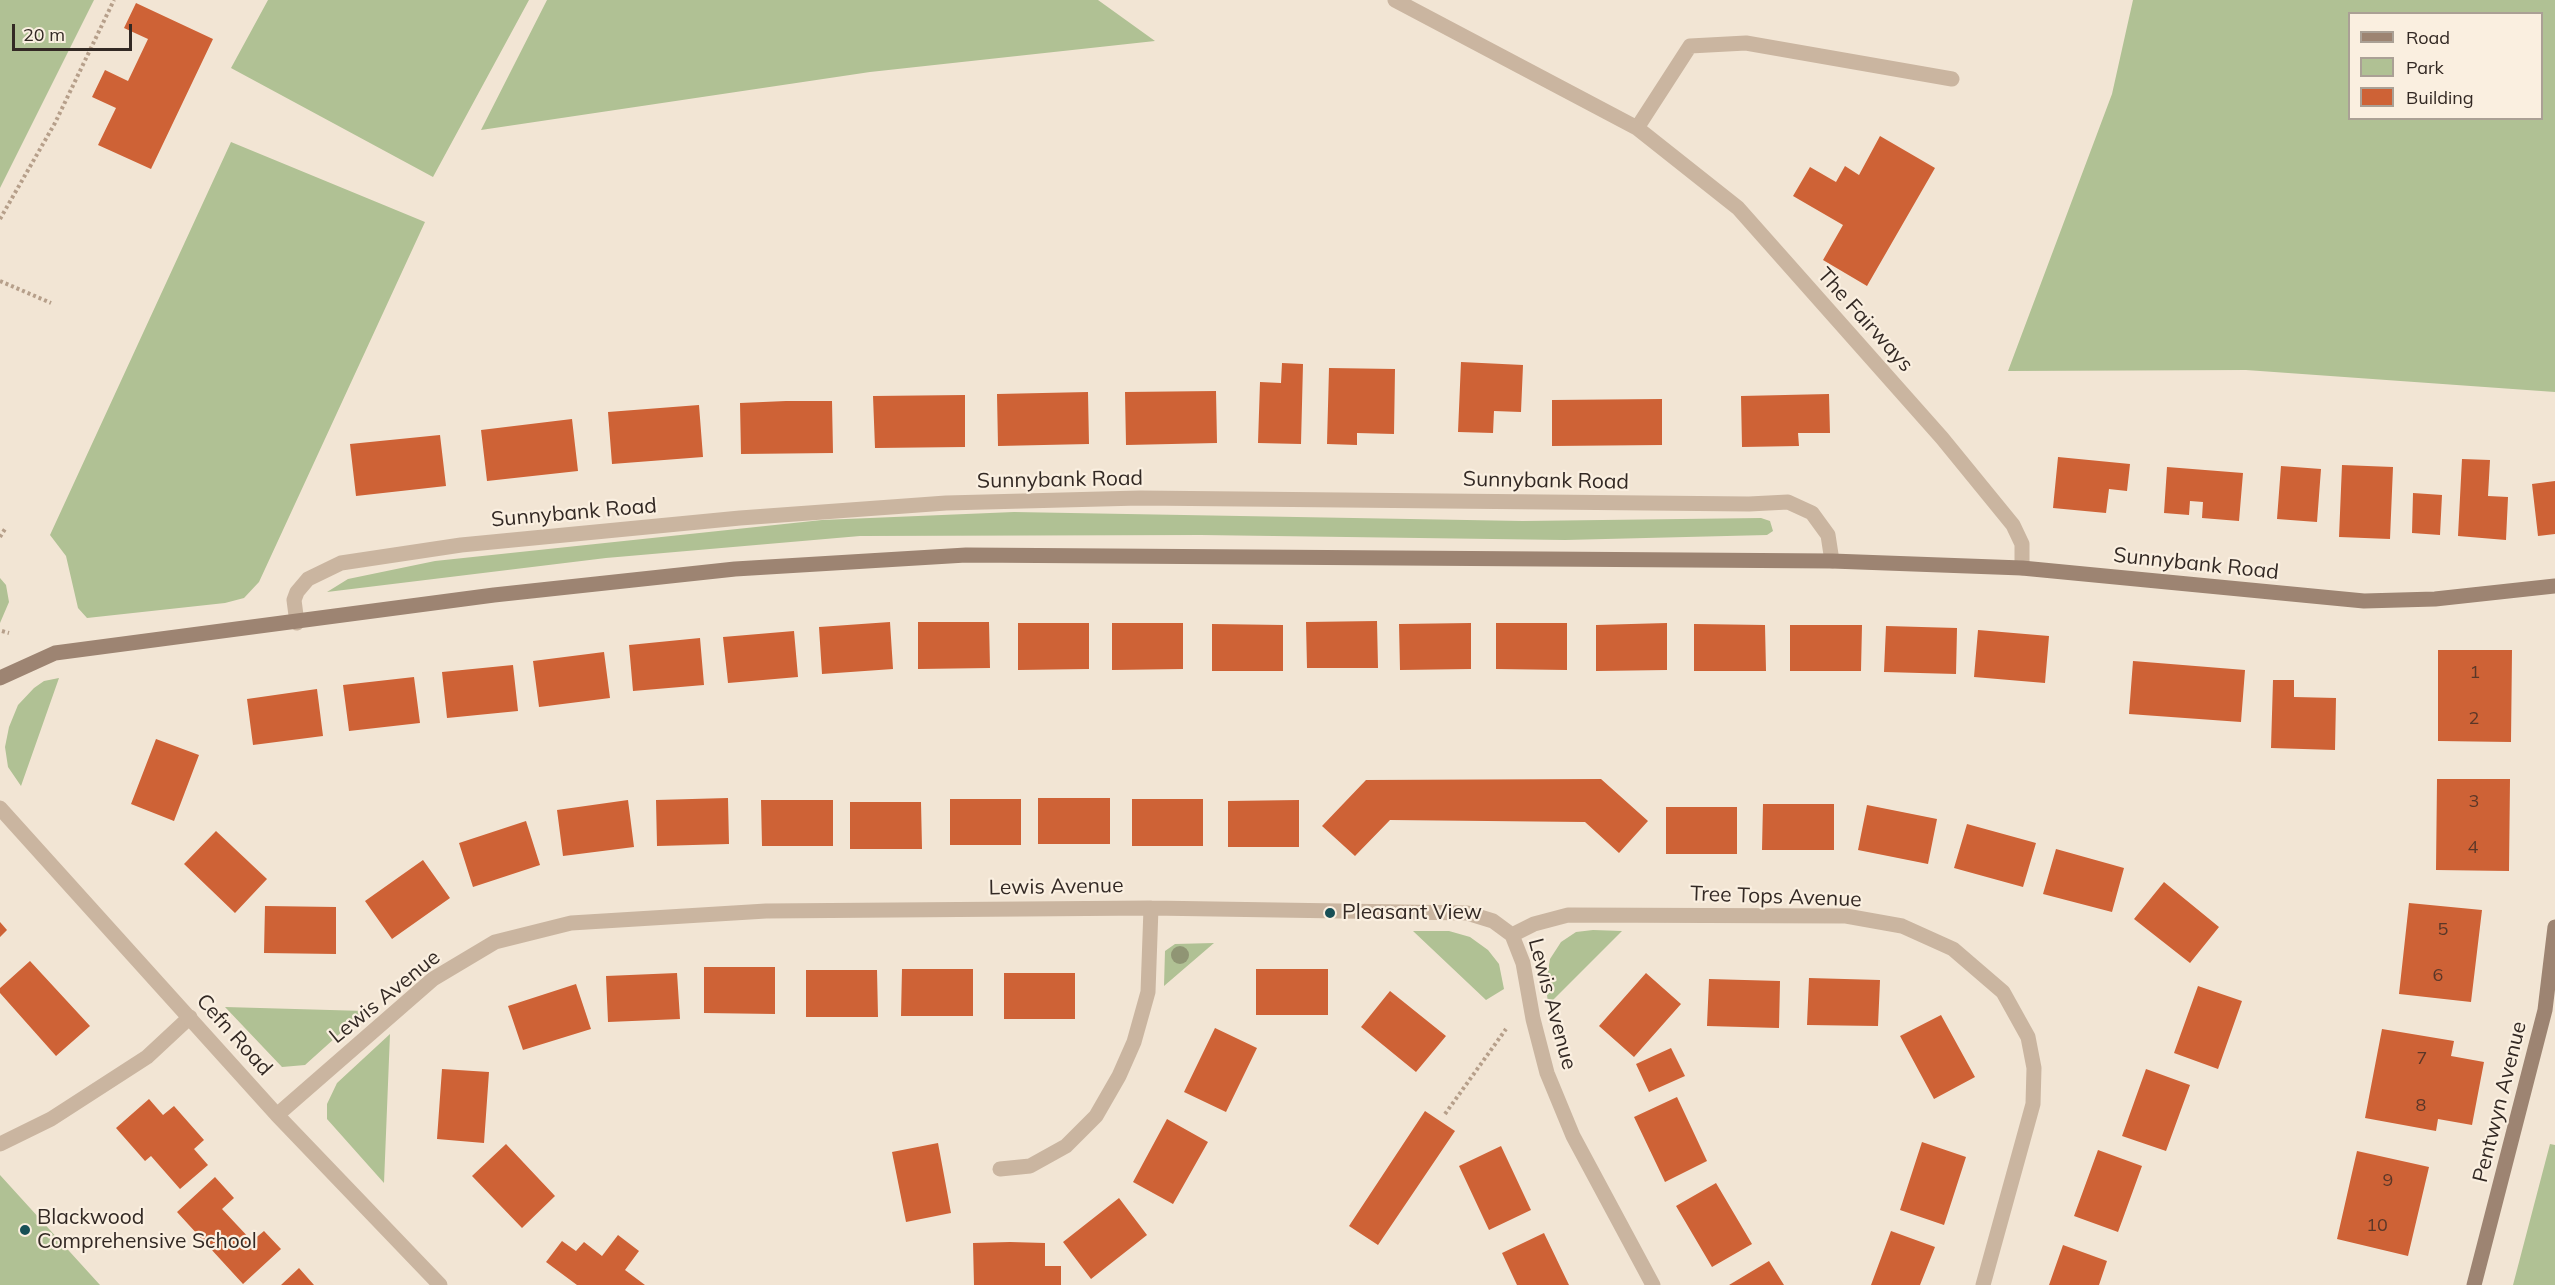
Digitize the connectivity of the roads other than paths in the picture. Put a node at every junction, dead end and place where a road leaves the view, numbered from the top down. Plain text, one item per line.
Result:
1 (1395, 0) edge
2 (1952, 79) dead end
3 (1637, 128) junction
4 (1832, 561) junction
5 (2022, 568) junction
6 (2555, 586) edge
7 (297, 622) junction
8 (0, 678) edge
9 (0, 808) edge
10 (1151, 908) junction
11 (2555, 927) edge
12 (1512, 934) junction
13 (190, 1017) junction
14 (277, 1115) junction
15 (0, 1144) edge
16 (1000, 1169) dead end
17 (440, 1285) edge
18 (1653, 1285) edge
19 (1983, 1285) edge
20 (2474, 1285) edge

1 - 3 street, The Fairways
2 - 3 street
3 - 5 street, The Fairways
4 - 5 street, Sunnybank Road
4 - 7 street, Sunnybank Road
4 - 7 street, Sunnybank Road
5 - 6 street, Sunnybank Road
7 - 8 street, Sunnybank Road
9 - 13 street, Cefn Road
10 - 12 street, Lewis Avenue
10 - 14 street, Lewis Avenue
10 - 16 street
11 - 20 street, Pentwyn Avenue
12 - 18 street, Lewis Avenue
12 - 19 street, Tree Tops Avenue
13 - 14 street, Cefn Road
13 - 15 street
14 - 17 street, Cefn Road

